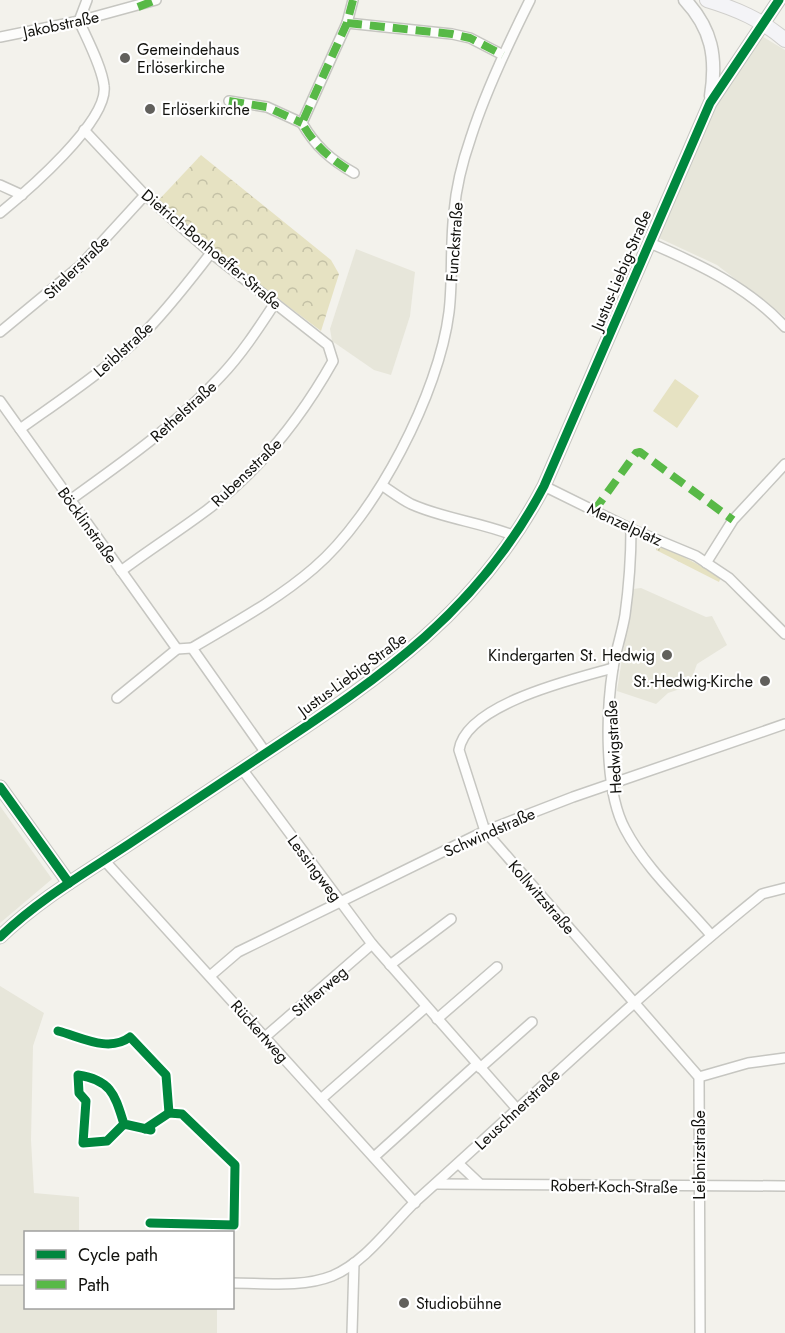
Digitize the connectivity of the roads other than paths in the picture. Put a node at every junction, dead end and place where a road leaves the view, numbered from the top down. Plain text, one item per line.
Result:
1 (87, 0) edge
2 (156, 0) edge
3 (353, 0) edge
4 (531, 0) edge
5 (685, 0) edge
6 (709, 0) edge
7 (779, 0) edge
8 (79, 21) junction
9 (762, 22) junction
10 (347, 23) junction
11 (0, 37) edge
12 (785, 40) edge
13 (503, 55) junction
14 (229, 100) dead end
15 (710, 103) junction
16 (302, 123) junction
17 (84, 130) junction
18 (354, 173) dead end
19 (0, 185) edge
20 (22, 195) junction
21 (145, 195) junction
22 (0, 213) edge
23 (650, 243) junction
24 (211, 253) junction
25 (275, 303) junction
26 (785, 327) edge
27 (0, 332) edge
28 (328, 345) joint
29 (0, 401) edge
30 (20, 429) junction
31 (785, 464) edge
32 (383, 486) junction
33 (544, 486) junction
34 (70, 500) junction
35 (632, 529) junction
36 (515, 536) junction
37 (706, 563) junction
38 (121, 571) junction
39 (785, 634) edge
40 (192, 648) junction
41 (177, 649) junction
42 (613, 668) junction
43 (117, 698) dead end
44 (785, 724) edge
45 (266, 753) junction
46 (242, 769) junction
47 (612, 784) junction
48 (0, 787) edge
49 (485, 831) junction
50 (104, 860) junction
51 (69, 883) junction
52 (785, 888) edge
53 (340, 902) junction
54 (451, 919) dead end
55 (711, 935) junction
56 (0, 937) edge
57 (372, 944) junction
58 (390, 965) junction
59 (497, 967) dead end
60 (210, 976) junction
61 (632, 1002) junction
62 (426, 1007) junction
63 (437, 1019) junction
64 (532, 1022) dead end
65 (265, 1037) junction
66 (785, 1058) edge
67 (479, 1066) junction
68 (699, 1077) junction
69 (321, 1099) junction
70 (517, 1109) junction
71 (374, 1157) junction
72 (459, 1164) junction
73 (479, 1183) junction
74 (437, 1184) junction
75 (785, 1186) edge
76 (699, 1187) junction
77 (415, 1203) junction
78 (354, 1263) junction
79 (0, 1280) edge
80 (24, 1280) edge
81 (234, 1282) edge
82 (352, 1333) edge
83 (700, 1333) edge

1 - 8 street
2 - 8 street, Jakobstraße
3 - 10 street
4 - 13 street, Funckstraße
5 - 15 main road
6 - 9 main road
7 - 9 main road
8 - 11 street, Jakobstraße
8 - 17 street
9 - 12 main road
9 - 15 main road
10 - 13 street
10 - 16 street
13 - 32 street, Funckstraße
14 - 16 street
15 - 23 main road, Justus-Liebig-Straße
16 - 18 street
17 - 20 street
17 - 21 street, Dietrich-Bonhoeffer-Straße
19 - 20 street
20 - 22 street
21 - 24 street, Dietrich-Bonhoeffer-Straße
21 - 27 street, Stielerstraße
23 - 26 street
23 - 33 main road, Justus-Liebig-Straße
24 - 25 street, Dietrich-Bonhoeffer-Straße
24 - 30 street, Leiblstraße
25 - 28 street, Dietrich-Bonhoeffer-Straße
25 - 34 street, Rethelstraße
28 - 38 street, Rubensstraße
29 - 30 street, Böcklinstraße
30 - 34 street, Böcklinstraße
31 - 37 street
32 - 36 street
32 - 40 street, Funckstraße
33 - 35 street, Menzelplatz
33 - 36 main road, Justus-Liebig-Straße
34 - 38 street, Böcklinstraße
35 - 37 street, Menzelplatz
35 - 42 street, Hedwigstraße
36 - 45 main road, Justus-Liebig-Straße
37 - 39 street, Menzelplatz
38 - 41 street, Böcklinstraße
40 - 41 street
40 - 45 street
41 - 43 street
42 - 47 street, Hedwigstraße
42 - 49 street, Kollwitzstraße
44 - 47 street, Schwindstraße
45 - 46 main road, Justus-Liebig-Straße
46 - 50 main road, Justus-Liebig-Straße
46 - 53 street, Lessingweg
47 - 49 street, Schwindstraße
47 - 55 street, Hedwigstraße
48 - 51 main road
49 - 53 street, Schwindstraße
49 - 61 street, Kollwitzstraße
50 - 51 main road, Justus-Liebig-Straße
50 - 60 street, Rückertweg
51 - 56 main road, Justus-Liebig-Straße
52 - 55 street, Leuschnerstraße
53 - 57 street, Lessingweg
53 - 60 street, Schwindstraße
54 - 58 street
55 - 61 street, Leuschnerstraße
57 - 58 street, Lessingweg
57 - 65 street, Stifterweg
58 - 62 street, Lessingweg
59 - 63 street
60 - 65 street, Rückertweg
61 - 68 street
61 - 70 street, Leuschnerstraße
62 - 63 street, Lessingweg
62 - 69 street
63 - 67 street, Lessingweg
64 - 67 street
65 - 69 street, Rückertweg
66 - 68 street
67 - 70 street, Lessingweg
67 - 71 street
68 - 76 street, Leibnizstraße
69 - 71 street, Rückertweg
70 - 72 street, Leuschnerstraße
71 - 77 street, Rückertweg
72 - 73 street
72 - 74 street, Leuschnerstraße
73 - 74 street, Robert-Koch-Straße
73 - 76 street, Robert-Koch-Straße
74 - 77 street, Leuschnerstraße
75 - 76 street, Robert-Koch-Straße
76 - 83 street, Leibnizstraße
77 - 78 street, Leuschnerstraße
78 - 81 street, Leuschnerstraße
78 - 82 street
79 - 80 street

